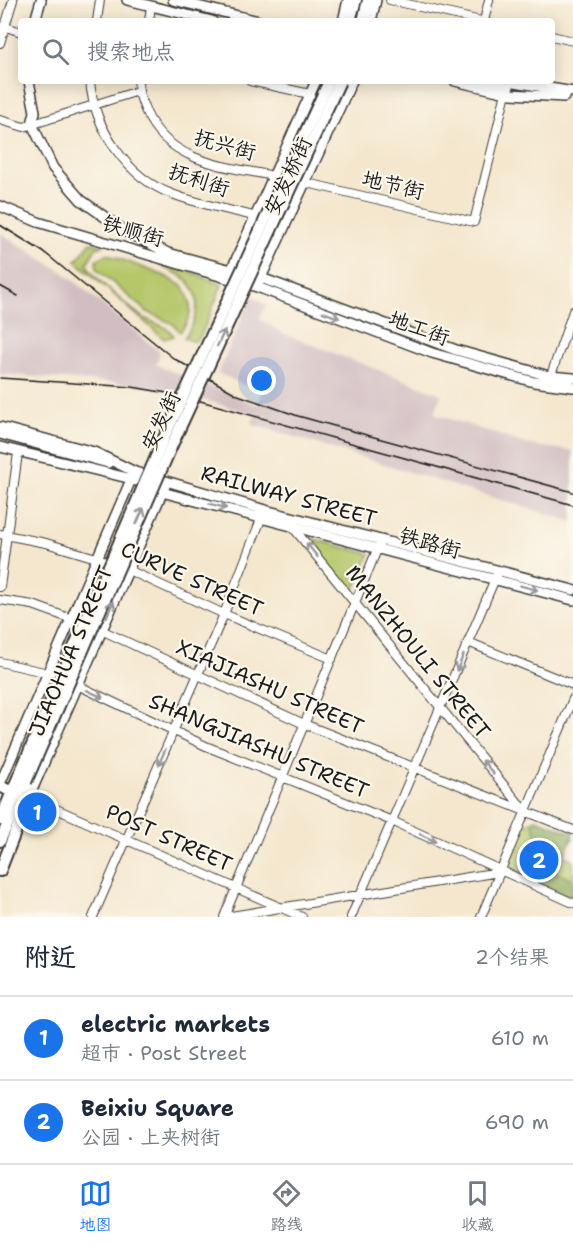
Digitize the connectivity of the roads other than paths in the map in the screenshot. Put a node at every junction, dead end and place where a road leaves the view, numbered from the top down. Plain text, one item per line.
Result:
1 (13, 0) edge
2 (35, 0) edge
3 (41, 0) edge
4 (100, 0) edge
5 (127, 0) edge
6 (173, 0) edge
7 (348, 0) edge
8 (356, 0) edge
9 (368, 0) edge
10 (376, 0) edge
11 (390, 0) edge
12 (489, 0) edge
13 (151, 3) edge
14 (204, 13) tunnel mouth
15 (30, 18) edge
16 (36, 18) edge
17 (97, 18) edge
18 (148, 18) edge
19 (202, 18) tunnel mouth
20 (247, 18) edge
21 (344, 18) edge
22 (351, 18) edge
23 (364, 18) edge
24 (372, 18) edge
25 (470, 18) edge
26 (484, 18) edge
27 (2, 26) edge
28 (18, 31) edge
29 (555, 37) edge
30 (573, 41) edge
31 (0, 43) edge
32 (24, 84) edge
33 (30, 84) edge
34 (91, 84) edge
35 (138, 84) edge
36 (264, 84) edge
37 (315, 84) edge
38 (328, 84) edge
39 (339, 84) edge
40 (351, 84) edge
41 (468, 84) edge
42 (502, 84) edge
43 (521, 84) edge
44 (138, 91) junction
45 (506, 93) junction
46 (310, 94) junction
47 (570, 96) edge
48 (95, 104) junction
49 (0, 120) edge
50 (32, 124) junction
51 (274, 176) junction
52 (305, 182) junction
53 (0, 206) edge
54 (256, 217) junction
55 (284, 225) junction
56 (230, 274) junction
57 (259, 283) junction
58 (573, 311) edge
59 (573, 378) edge
60 (549, 380) junction
61 (573, 387) edge
62 (0, 427) edge
63 (0, 434) edge
64 (0, 439) edge
65 (0, 447) edge
66 (18, 453) dead end
67 (70, 456) junction
68 (133, 476) junction
69 (167, 482) junction
70 (162, 492) junction
71 (263, 514) junction
72 (283, 514) junction
73 (292, 525) junction
74 (3, 534) edge
75 (380, 543) junction
76 (99, 557) junction
77 (127, 569) junction
78 (497, 575) junction
79 (0, 587) edge
80 (573, 590) edge
81 (0, 600) edge
82 (573, 600) edge
83 (356, 604) junction
84 (224, 614) junction
85 (72, 618) junction
86 (101, 630) junction
87 (468, 642) junction
88 (332, 659) junction
89 (0, 662) edge
90 (48, 673) junction
91 (197, 677) junction
92 (77, 685) junction
93 (573, 686) edge
94 (573, 699) edge
95 (440, 708) junction
96 (304, 724) junction
97 (174, 731) junction
98 (414, 769) junction
99 (282, 777) junction
100 (22, 781) junction
101 (11, 791) edge
102 (0, 806) edge
103 (526, 812) junction
104 (0, 820) edge
105 (392, 821) junction
106 (573, 830) edge
107 (124, 840) junction
108 (0, 841) edge
109 (0, 853) edge
110 (0, 871) edge
111 (500, 872) junction
112 (235, 889) junction
113 (361, 893) junction
114 (573, 903) edge
115 (281, 908) junction
116 (93, 917) edge
117 (225, 917) edge
118 (302, 917) edge
119 (351, 917) edge
120 (481, 917) edge

1 - 27 street
2 - 15 main road
3 - 16 main road
4 - 17 street
5 - 13 main road
6 - 20 main road
7 - 21 main road
8 - 22 highway
9 - 23 highway
10 - 24 main road
11 - 25 street
12 - 26 street
13 - 14 main road
13 - 18 street
13 - 19 main road
27 - 28 street
27 - 31 street
29 - 30 street
32 - 50 main road
33 - 50 main road
34 - 48 street, 抚利街
35 - 44 street, 抚兴街
36 - 46 street
37 - 46 main road, 安发桥街
38 - 100 highway, 安发街, bridge
100 -> 39 highway, 安发街, bridge
40 - 52 main road, 安发桥街
41 - 45 main road
42 - 47 main road
43 - 47 main road
44 - 48 street
44 - 51 street, 抚兴街
45 - 47 main road
45 - 52 street, 地节街
46 - 51 main road, 安发桥街
48 - 50 street
48 - 54 street, 抚利街
49 - 50 street
50 - 56 main road, 铁顺街
51 - 52 street, 抚兴街
51 - 54 main road, 安发桥街
52 - 55 main road, 安发桥街
53 - 56 main road, 铁顺街
54 - 55 street, 抚利街
54 - 56 main road, 安发桥街
55 - 57 main road, 安发桥街
56 - 57 main road, 铁顺街
57 - 60 main road, 地工街
58 - 60 street
59 - 60 main road, 地工街
60 - 61 main road, 地工街
62 - 68 main road, RAILWAY STREET
63 - 67 main road
64 - 67 main road
65 - 68 main road, 铁路街
66 - 74 street
67 - 68 main road
68 - 69 main road, RAILWAY STREET
68 - 70 main road, 铁路街
68 - 76 main road, JIAOHUA STREET
69 - 70 main road, JIAOHUA STREET
69 - 71 main road, RAILWAY STREET
70 -> 71 main road, 铁路街
70 - 77 main road, JIAOHUA STREET
71 - 72 main road, RAILWAY STREET
71 - 73 main road, 铁路街
71 - 84 street
72 - 73 street, MANZHOULI STREET
72 - 75 main road, RAILWAY STREET
73 - 75 main road, 铁路街
83 -> 73 street, MANZHOULI STREET
74 - 76 street, CURVE STREET
74 - 79 street
75 - 78 main road, RAILWAY STREET
75 - 83 street
76 - 77 street, CURVE STREET
76 - 85 main road, JIAOHUA STREET
77 - 84 street, CURVE STREET
86 -> 77 main road, JIAOHUA STREET
78 - 80 main road, RAILWAY STREET
78 -> 82 main road
78 - 87 street
81 - 85 street, XIAJIASHU STREET
83 - 88 street
83 - 95 street, MANZHOULI STREET
84 - 88 street, CURVE STREET
84 - 91 street
85 - 86 street, XIAJIASHU STREET
85 - 90 main road, JIAOHUA STREET
86 - 91 street, XIAJIASHU STREET
86 - 92 main road, JIAOHUA STREET
87 - 93 street
87 -> 95 street
88 - 96 street
89 - 90 street, SHANGJIASHU STREET
90 - 92 street, SHANGJIASHU STREET
90 - 101 main road, JIAOHUA STREET
91 - 96 street, XIAJIASHU STREET
91 - 97 street
92 -> 97 street, SHANGJIASHU STREET
92 - 101 main road, JIAOHUA STREET
94 - 103 street
95 - 98 street
103 -> 95 street, MANZHOULI STREET
96 - 98 street, XIAJIASHU STREET
96 - 99 street
97 - 99 street, SHANGJIASHU STREET
97 -> 107 street
98 - 103 street, XIAJIASHU STREET
98 - 105 street
99 - 105 street, SHANGJIASHU STREET
99 - 112 street
100 - 101 highway
101 - 102 highway
101 - 104 highway, JIAOHUA STREET
101 - 107 street, POST STREET
101 - 108 highway, JIAOHUA STREET
101 - 109 highway
101 - 110 highway, JIAOHUA STREET
103 - 106 street, XIAJIASHU STREET
103 - 111 street
105 -> 111 street, SHANGJIASHU STREET
105 - 113 street
107 - 112 street, POST STREET
107 - 116 street
111 - 113 street
111 - 114 street, SHANGJIASHU STREET
111 - 120 street
112 - 115 street, POST STREET
112 - 117 street
113 - 115 street
113 - 119 street
115 - 117 street
115 - 118 street, POST STREET

